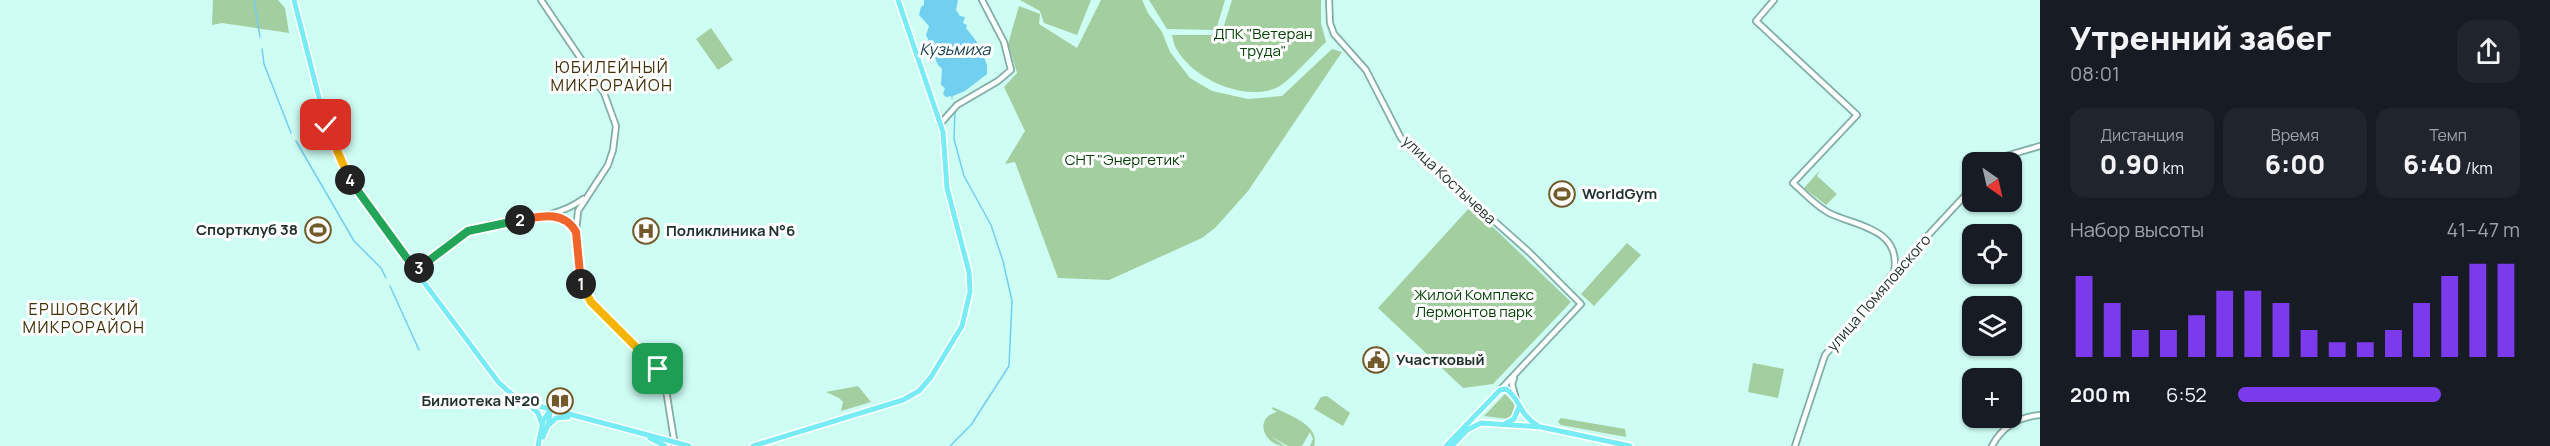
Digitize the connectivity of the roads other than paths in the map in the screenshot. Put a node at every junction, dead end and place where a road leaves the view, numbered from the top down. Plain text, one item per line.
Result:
1 (294, 0) edge
2 (541, 0) edge
3 (898, 0) edge
4 (982, 0) edge
5 (1329, 0) edge
6 (1774, 0) edge
7 (940, 124) junction
8 (2040, 146) edge
9 (2020, 152) edge
10 (587, 196) junction
11 (1962, 199) edge
12 (548, 215) junction
13 (576, 232) junction
14 (416, 271) junction
15 (1894, 272) junction
16 (1517, 373) junction
17 (1500, 390) junction
18 (523, 400) junction
19 (1517, 404) junction
20 (1482, 408) junction
21 (550, 410) junction
22 (2040, 415) edge
23 (574, 417) junction
24 (1494, 424) junction
25 (545, 427) junction
26 (1541, 427) junction
27 (632, 431) junction
28 (674, 444) edge
29 (538, 446) edge
30 (665, 446) edge
31 (689, 446) edge
32 (753, 446) edge
33 (1446, 446) edge
34 (1452, 446) edge
35 (1630, 446) edge
36 (1795, 446) edge
37 (1992, 446) edge

1 - 14 main road
2 - 10 street
3 - 7 main road
4 - 7 street
5 - 16 street, улица Костычева
6 - 15 street
7 - 32 main road
8 - 9 street
10 - 12 street
10 - 13 street
11 - 15 street, улица Помяловского
12 - 13 street
12 - 14 street
13 - 28 street
14 - 18 main road
15 - 36 street, улица Помяловского
16 - 17 street
16 - 19 street
17 - 19 main road
17 - 20 main road
18 - 21 main road
18 - 25 main road
19 - 24 main road
19 - 26 main road
20 - 24 main road
20 - 33 main road
21 - 23 main road
21 - 25 main road
22 - 37 street
23 - 25 main road
23 - 27 main road
24 - 26 main road
24 - 34 main road
25 - 29 main road
26 - 35 main road
27 - 28 main road
27 - 30 main road
28 - 31 main road

